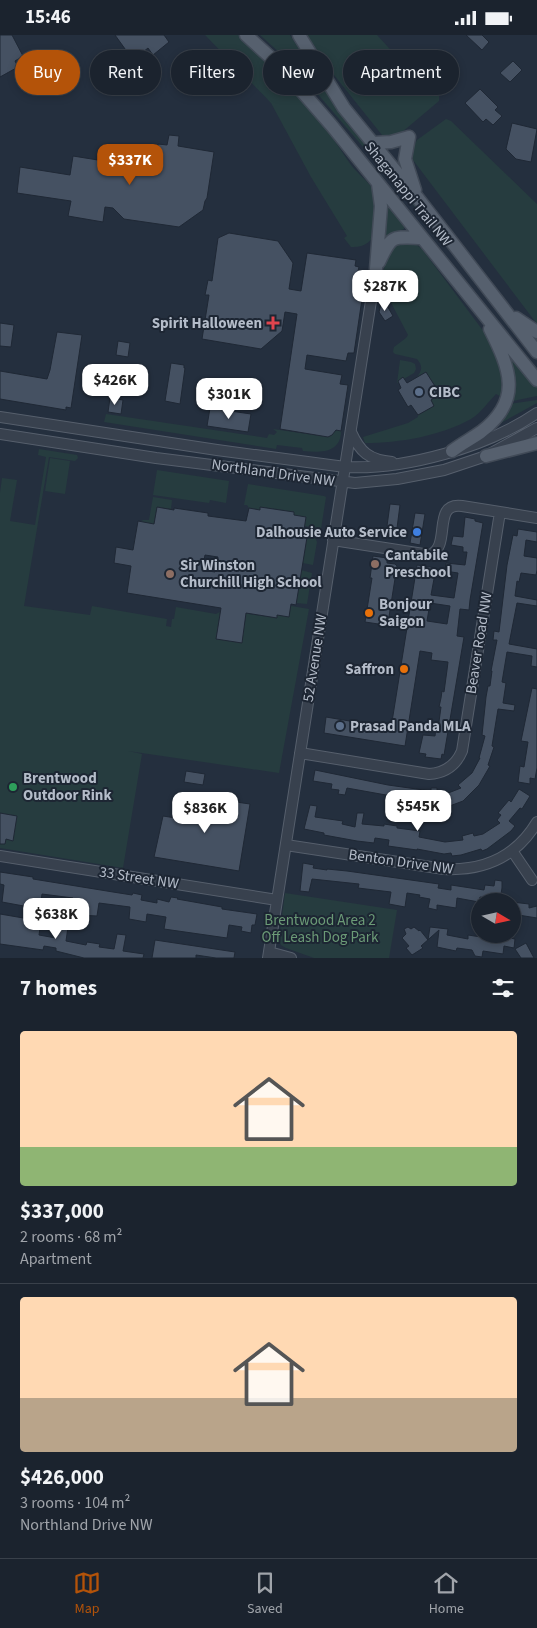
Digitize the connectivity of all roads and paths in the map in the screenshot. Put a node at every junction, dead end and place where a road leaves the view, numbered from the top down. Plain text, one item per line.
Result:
1 (246, 35) edge
2 (299, 35) edge
3 (375, 143) junction
4 (378, 184) junction
5 (417, 197) junction
6 (422, 238) junction
7 (376, 269) junction
8 (478, 307) junction
9 (508, 312) junction
10 (537, 332) edge
11 (537, 352) edge
12 (537, 380) edge
13 (537, 413) edge
14 (0, 417) edge
15 (537, 428) edge
16 (350, 431) junction
17 (0, 434) edge
18 (537, 443) edge
19 (452, 451) junction
20 (486, 456) junction
21 (399, 463) junction
22 (344, 467) junction
23 (342, 482) junction
24 (500, 512) junction
25 (537, 518) edge
26 (333, 540) junction
27 (300, 753) junction
28 (537, 822) edge
29 (286, 845) junction
30 (513, 852) junction
31 (0, 856) edge
32 (532, 880) dead end
33 (277, 900) junction
34 (268, 955) edge
35 (291, 958) edge

1 - 4 main road, Shaganappi Trail NW
2 - 3 main road, Shaganappi Trail NW
3 - 5 main road, Shaganappi Trail NW
3 - 5 main road
4 - 6 main road, Shaganappi Trail NW
4 - 7 main road
5 - 9 main road, Shaganappi Trail NW
6 - 7 main road
6 - 8 main road, Shaganappi Trail NW
7 - 16 street, 52 Avenue NW
8 - 12 main road, Shaganappi Trail NW
8 - 19 main road
9 - 10 main road
9 - 11 main road, Shaganappi Trail NW
13 - 19 street, Northland Drive NW
14 - 22 street, Northland Drive NW
15 - 20 street, Northland Drive NW
16 - 21 street
16 - 22 street, 52 Avenue NW
17 - 23 street, Northland Drive NW
18 - 20 main road
19 - 21 street, Northland Drive NW
20 - 23 street, Northland Drive NW
21 - 22 street, Northland Drive NW
22 - 23 street, 52 Avenue NW
23 - 26 street, 52 Avenue NW
24 - 25 street
24 - 26 street
24 - 27 street, Beaver Road NW
26 - 27 street, 52 Avenue NW
27 - 29 street, 52 Avenue NW
28 - 30 street, Benton Drive NW
29 - 30 street, Benton Drive NW
29 - 33 street, 52 Avenue NW
30 - 32 street
31 - 33 street, 33 Street NW
33 - 34 street, 52 Avenue NW
34 - 35 street

